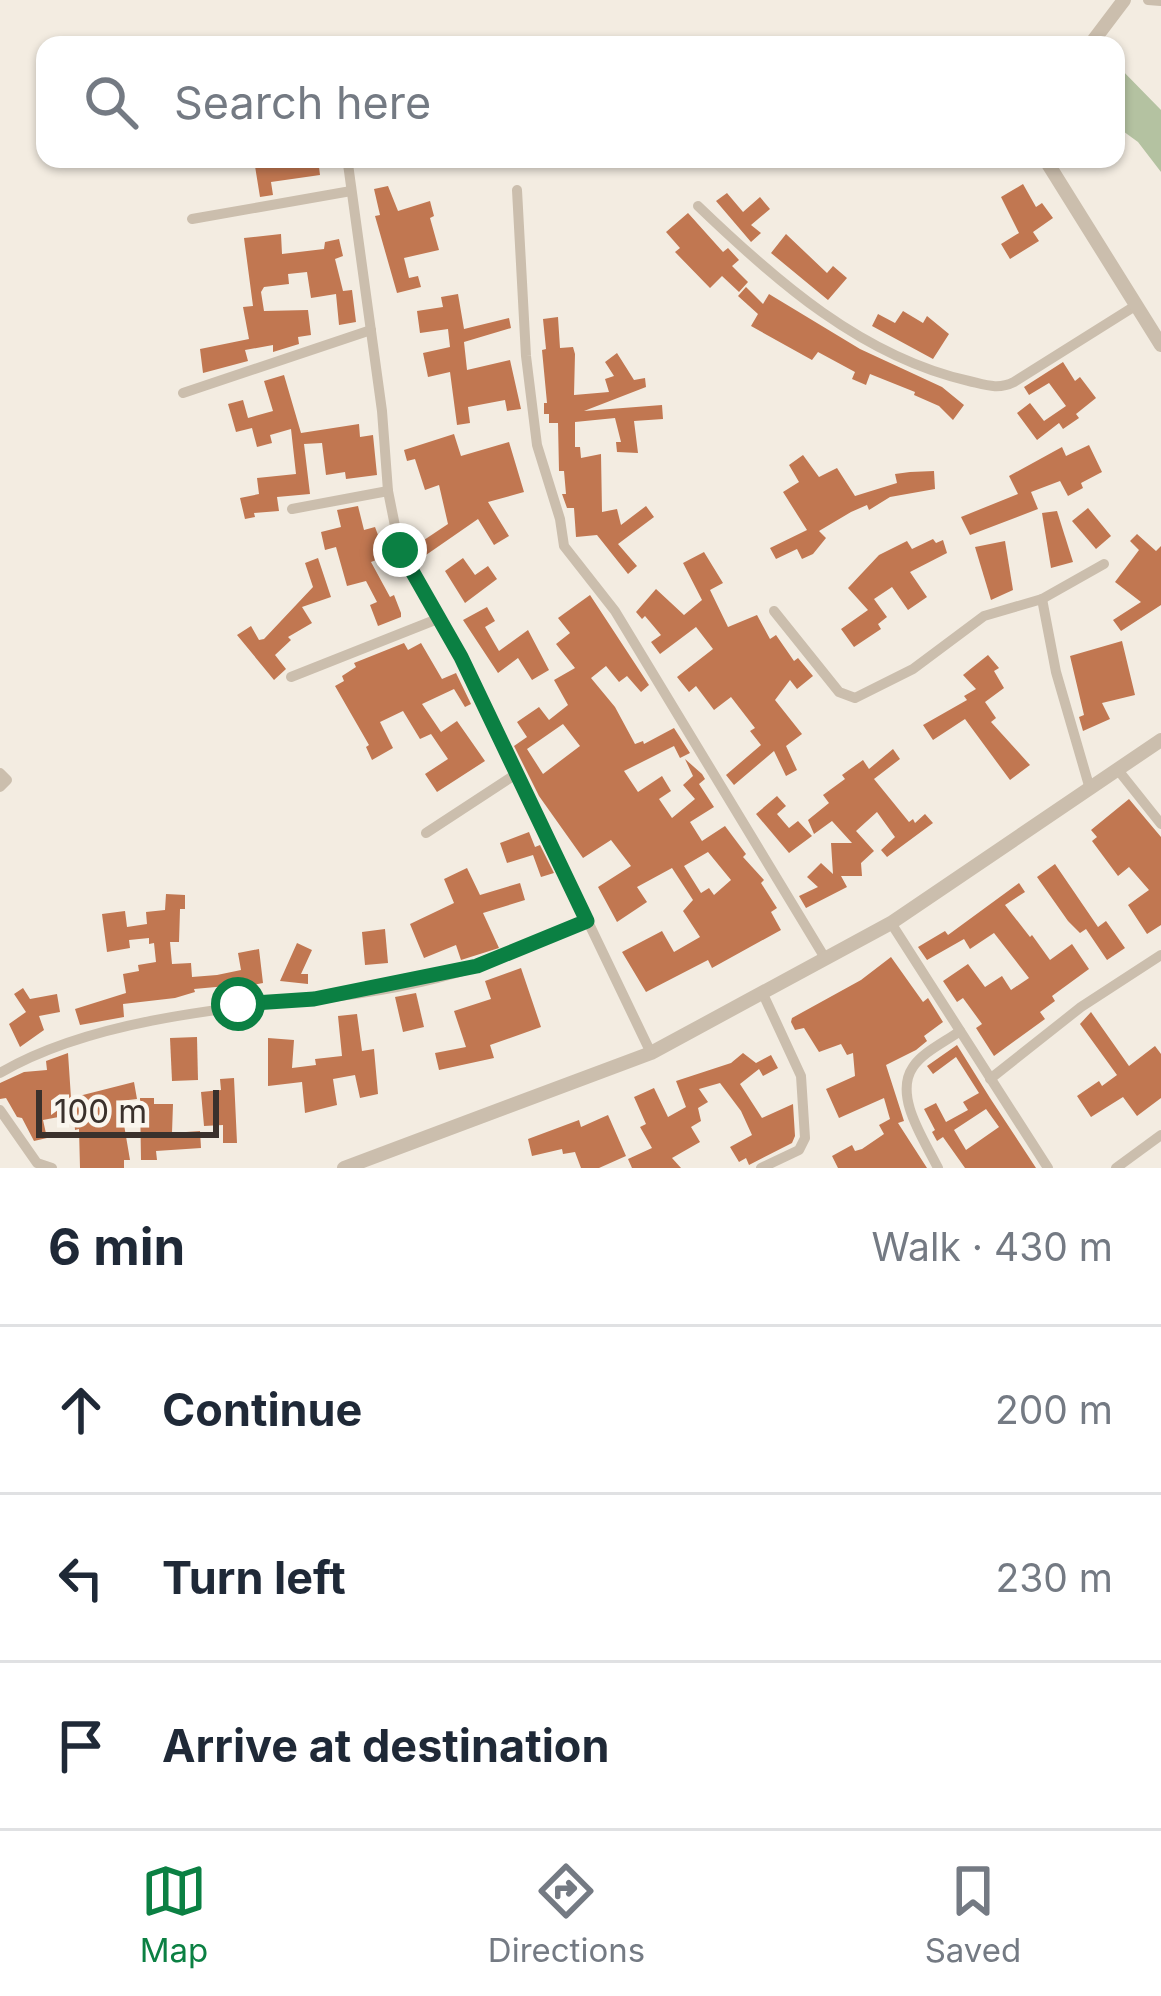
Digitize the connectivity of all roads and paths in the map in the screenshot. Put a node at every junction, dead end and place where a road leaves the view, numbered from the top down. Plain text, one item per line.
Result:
1 (1124, 0) edge
2 (1148, 0) edge
3 (1161, 1) edge
4 (1097, 36) edge
5 (349, 168) edge
6 (1050, 168) edge
7 (351, 190) junction
8 (517, 190) dead end
9 (698, 206) dead end
10 (192, 220) dead end
11 (1135, 306) junction
12 (371, 330) junction
13 (1161, 345) edge
14 (183, 393) dead end
15 (388, 491) junction
16 (292, 509) dead end
17 (1104, 564) dead end
18 (1042, 598) junction
19 (774, 611) dead end
20 (440, 618) junction
21 (290, 677) dead end
22 (1161, 740) edge
23 (1118, 770) junction
24 (0, 773) edge
25 (516, 775) junction
26 (0, 787) edge
27 (1090, 789) junction
28 (1161, 824) edge
29 (426, 833) dead end
30 (587, 921) junction
31 (891, 923) junction
32 (1161, 955) edge
33 (825, 958) junction
34 (763, 994) junction
35 (960, 1031) junction
36 (651, 1053) junction
37 (0, 1073) edge
38 (989, 1079) junction
39 (0, 1110) edge
40 (1161, 1136) edge
41 (52, 1168) edge
42 (346, 1168) edge
43 (761, 1168) edge
44 (938, 1168) edge
45 (1048, 1168) edge
46 (1116, 1168) edge

1 - 4 street
2 - 3 street
5 - 7 street
6 - 11 street
7 - 10 street
7 - 12 street
8 - 33 street
9 - 11 street
11 - 13 street
12 - 14 street
12 - 15 street
15 - 16 street
15 - 20 street
17 - 18 street
18 - 19 street
18 - 27 street
20 - 21 street
20 - 25 street
22 - 23 street
23 - 27 street
23 - 28 street
24 - 26 street
25 - 29 street
25 - 30 street
27 - 31 street
30 - 36 street
30 - 37 street
31 - 33 street
31 - 35 street
32 - 38 street
33 - 34 street
34 - 36 street
34 - 43 street
35 - 38 street
35 - 44 street
36 - 42 street
38 - 45 street
39 - 41 street
40 - 46 street

